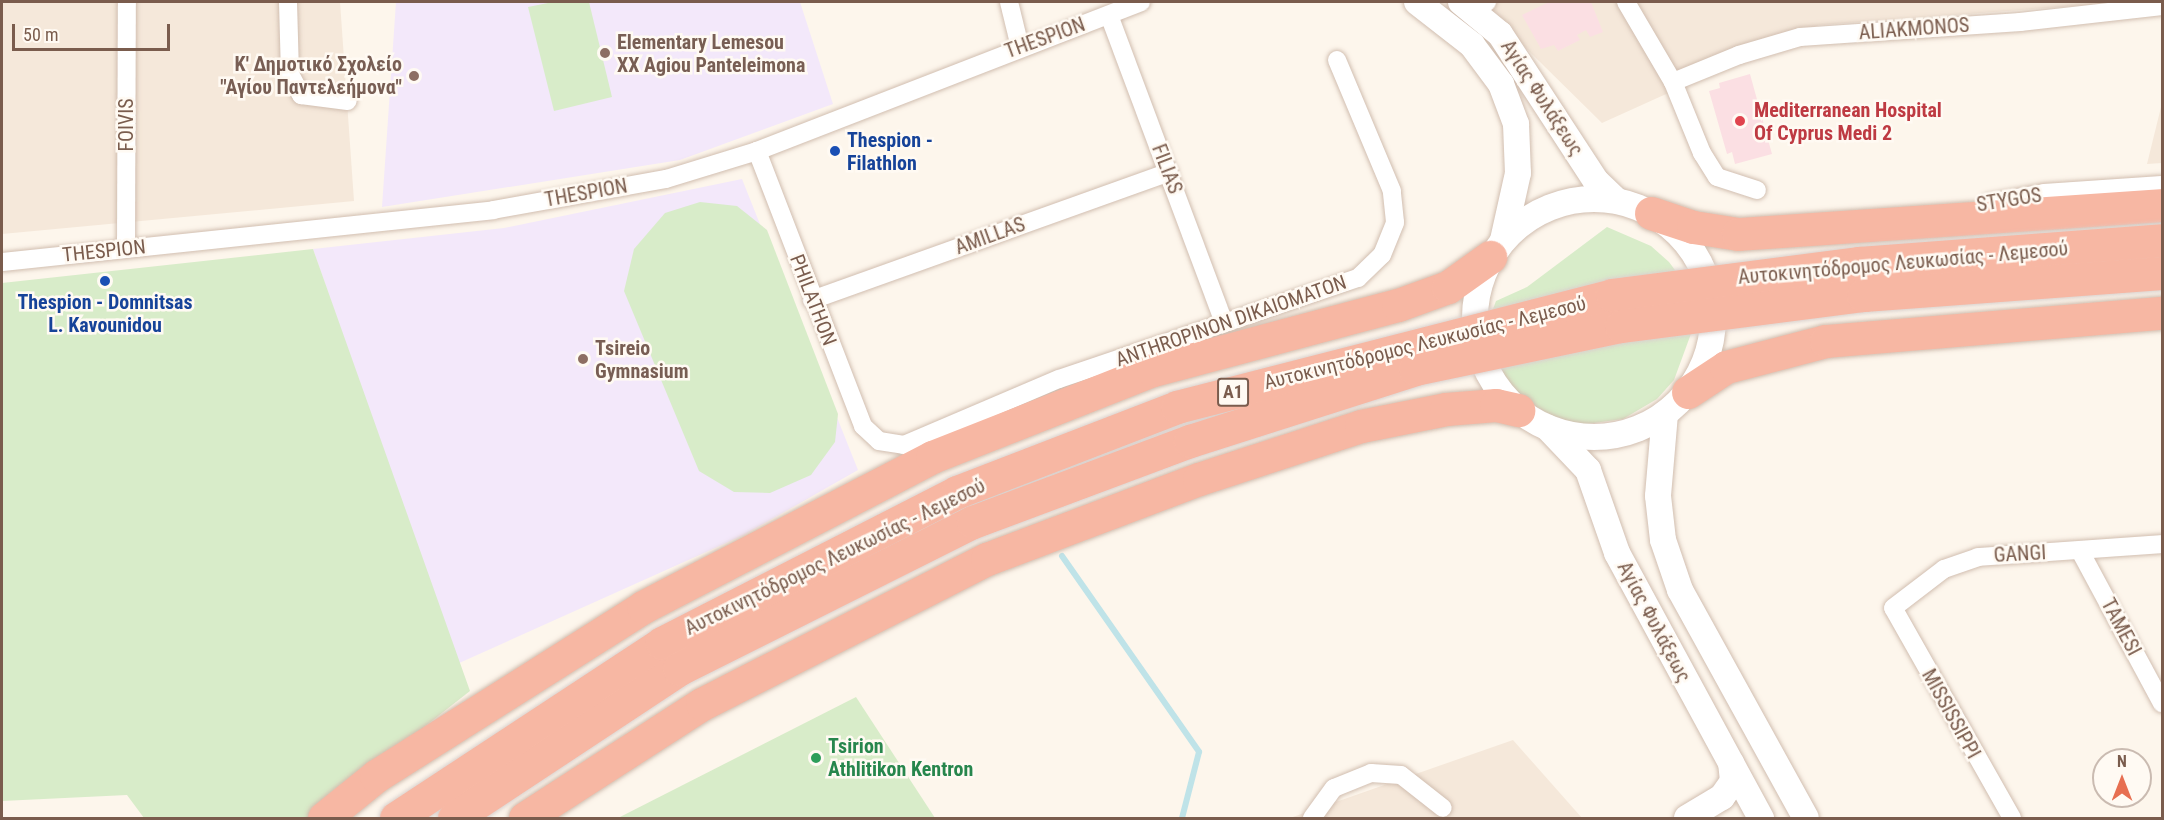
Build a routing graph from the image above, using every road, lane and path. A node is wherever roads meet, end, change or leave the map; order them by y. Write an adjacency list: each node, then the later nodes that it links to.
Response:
1 (127, 2): 24 (street, FOIVIS)
2 (288, 2): 13 (street)
3 (1009, 2): 10 (street)
4 (1141, 2): 9 (street, THESPION)
5 (1417, 2): 23 (main road, Αγίας Φυλάξεως)
6 (1626, 2): 12 (street)
7 (1474, 5): 18 (main road, Αγίας Φυλάξεως)
8 (2163, 6): 12 (street, ALIAKMONOS)
9 (1109, 15): 10 (street, THESPION); 15 (street, FILIAS)
10 (1020, 47): 14 (street, THESPION)
11 (1337, 60): 29 (street, ANTHROPINON DIKAIOMATON)
12 (1673, 82): 17 (street)
13 (348, 101)
14 (757, 152): 24 (street, THESPION); 27 (street, PHILATHON)
15 (1168, 172): 27 (street, AMILLAS); 29 (street, FILIAS)
16 (2163, 185): 21 (street, STYGOS)
17 (1757, 190)
18 (1616, 200): 20 (main road); 23 (main road)
19 (2163, 205): 21 (highway)
20 (1651, 213): 21 (highway); 30 (main road)
21 (1857, 226)
22 (2163, 240): 41 (highway, Αυτοκινητόδρομος Λευκωσίας - Λεμεσού / A1, bridge)
23 (1497, 248): 31 (main road, Αγίας Φυλάξεως); 40 (highway)
24 (126, 249): 25 (street, THESPION)
25 (2, 262)
26 (2163, 273): 42 (highway, Αυτοκινητόδρομος Λευκωσίας - Λεμεσού / A1, bridge)
27 (812, 300): 33 (street, PHILATHON)
28 (2163, 313): 30 (highway)
29 (1224, 322): 33 (street, ANTHROPINON DIKAIOMATON)
30 (1676, 403): 32 (main road); 47 (main road, Αγίας Φυλάξεως)
31 (1518, 410): 32 (main road, Αγίας Φυλάξεως); 43 (highway)
32 (1548, 428): 38 (main road, Αγίας Φυλάξεως)
33 (879, 441)
34 (2163, 544): 35 (street, GANGI)
35 (2080, 551): 36 (street, GANGI); 37 (street, TAMESI)
36 (1893, 608): 48 (street, MISSISSIPPI)
37 (2163, 703)
38 (1731, 763): 45 (main road); 46 (main road, Αγίας Φυλάξεως)
39 (1443, 808): 44 (street)
40 (324, 819)
41 (396, 819)
42 (454, 819)
43 (525, 819)
44 (1312, 819)
45 (1687, 819)
46 (1761, 819)
47 (1806, 819)
48 (2012, 819)

